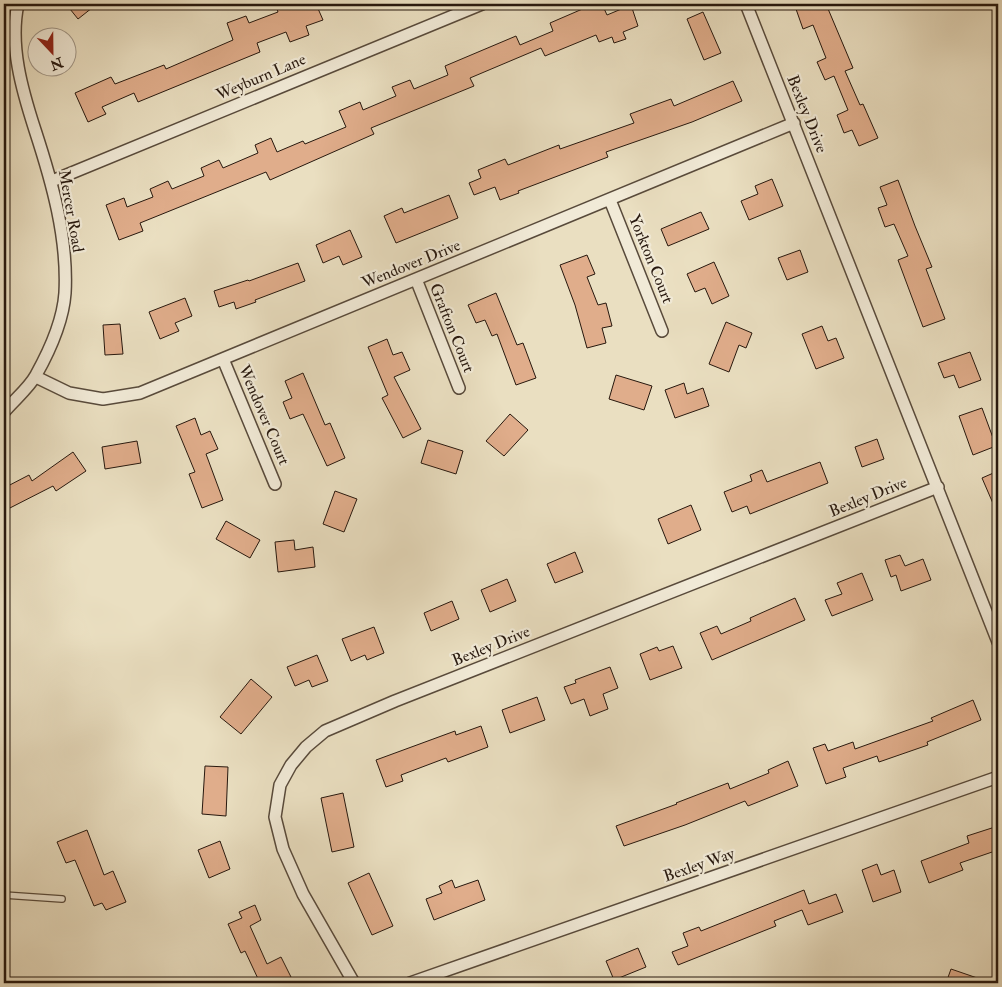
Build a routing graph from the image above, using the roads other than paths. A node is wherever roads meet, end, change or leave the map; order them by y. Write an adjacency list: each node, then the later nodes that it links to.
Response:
1 (18, 4): 5 (street, Mercer Road)
2 (482, 4): 5 (street, Weyburn Lane)
3 (746, 4): 4 (street, Bexley Drive)
4 (794, 123): 6 (street, Wendover Drive); 14 (street, Bexley Drive)
5 (52, 181): 10 (street, Mercer Road)
6 (610, 200): 7 (street, Wendover Drive); 8 (street, Yorkton Court)
7 (416, 279): 9 (street, Wendover Drive); 11 (street, Grafton Court)
8 (662, 331)
9 (223, 359): 10 (street, Wendover Drive); 13 (street, Wendover Court)
10 (36, 377): 12 (street, Mercer Road)
11 (459, 388)
12 (4, 412)
13 (275, 484)
14 (938, 486): 15 (street, Bexley Drive); 19 (street, Bexley Drive)
15 (998, 642)
16 (998, 777): 20 (street, Bexley Way)
17 (4, 895): 18 (lane)
18 (62, 899)
19 (354, 983)
20 (410, 983)

